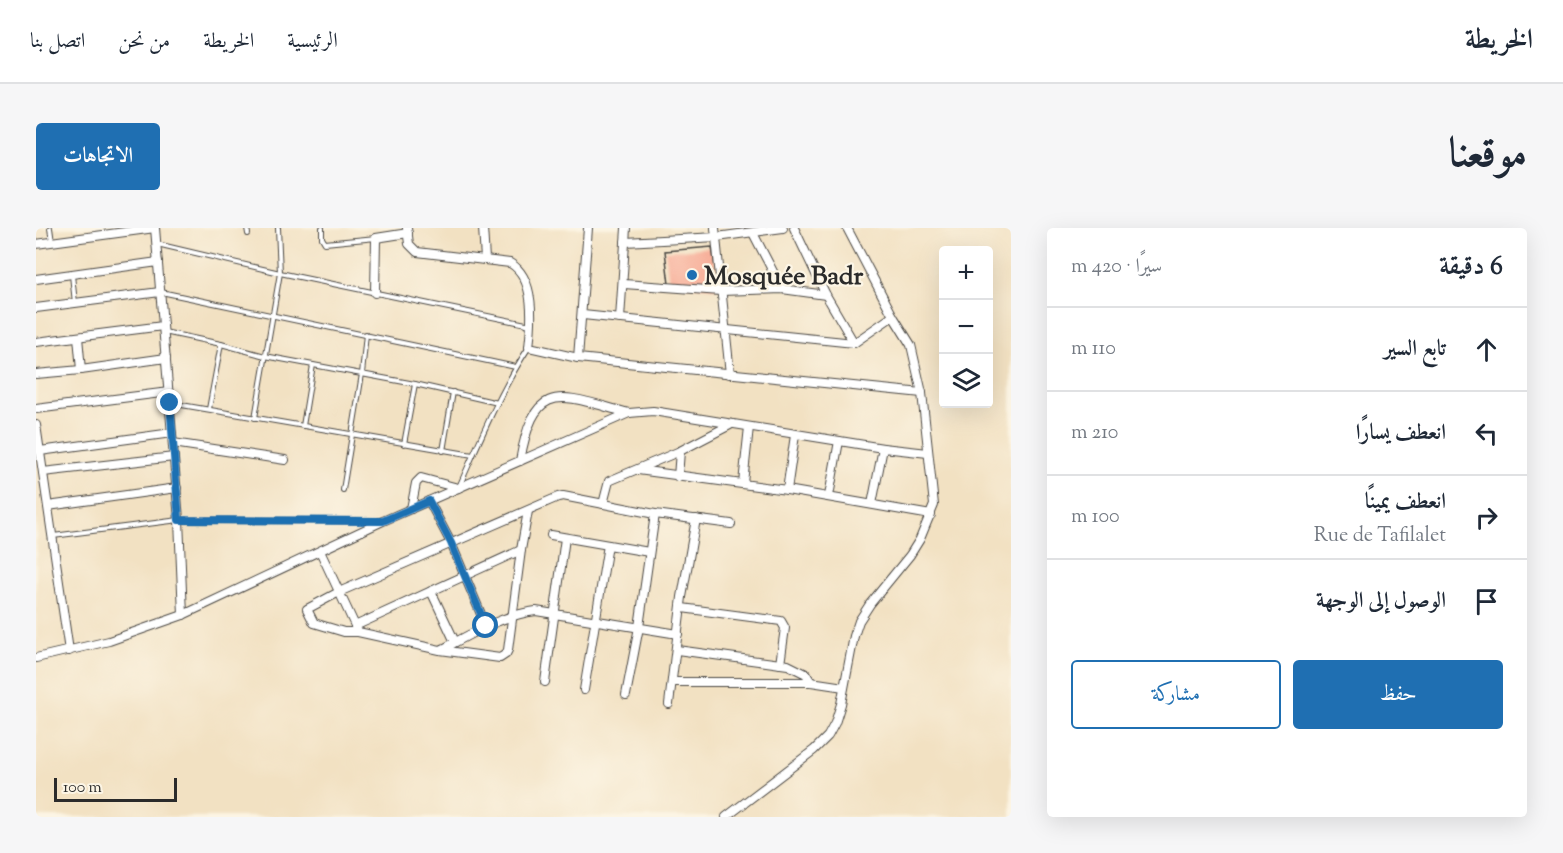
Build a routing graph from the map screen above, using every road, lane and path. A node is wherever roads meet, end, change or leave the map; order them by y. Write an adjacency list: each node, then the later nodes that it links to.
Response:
1 (50, 228): 21 (lane)
2 (87, 228): 18 (lane)
3 (155, 228): 14 (street); 24 (street)
4 (247, 228): 17 (lane)
5 (278, 228): 27 (lane)
6 (322, 228): 20 (lane)
7 (483, 228): 25 (street)
8 (588, 228): 39 (street)
9 (626, 228): 22 (street)
10 (715, 228): 19 (street)
11 (783, 228): 16 (street)
12 (794, 228): 35 (street)
13 (847, 228): 40 (street)
14 (122, 230): 18 (street)
15 (407, 231): 20 (street); 25 (street)
16 (753, 232): 19 (street); 31 (street)
17 (248, 234)
18 (88, 237): 21 (street)
19 (717, 237): 22 (street); 32 (street)
20 (376, 238): 34 (street)
21 (52, 242): 23 (street)
22 (625, 242): 30 (street)
23 (36, 244)
24 (157, 244): 26 (street); 27 (lane)
25 (485, 260): 42 (street)
26 (158, 262): 28 (street); 33 (street)
27 (280, 273): 34 (lane); 38 (lane)
28 (72, 275): 29 (street); 36 (lane)
29 (36, 279)
30 (624, 284): 32 (street); 41 (street)
31 (782, 289): 32 (street); 35 (street)
32 (722, 291): 44 (street)
33 (160, 292): 36 (street); 38 (lane); 43 (street)
34 (375, 293): 42 (lane)
35 (826, 295): 48 (street)
36 (75, 303): 37 (street)
37 (36, 308)
38 (273, 315): 45 (lane); 51 (lane)
39 (583, 315): 41 (street); 53 (street)
40 (893, 316): 48 (street); 63 (street)
41 (620, 319): 44 (street)
42 (531, 325): 50 (street)
43 (163, 329): 46 (street); 49 (lane); 52 (street)
44 (727, 330): 48 (street); 59 (street)
45 (366, 334): 55 (lane); 58 (lane)
46 (78, 337): 47 (street); 56 (street)
47 (36, 342)
48 (854, 343)
49 (221, 344): 51 (lane); 67 (lane)
50 (529, 347): 53 (street); 55 (lane)
51 (265, 356): 54 (lane); 69 (lane)
52 (166, 358): 56 (street); 61 (street)
53 (578, 358): 59 (street)
54 (313, 365): 58 (lane); 72 (lane)
55 (516, 367): 65 (lane)
56 (81, 370): 57 (street)
57 (36, 374)
58 (362, 374): 60 (lane); 75 (lane)
59 (730, 374): 63 (street)
60 (415, 384): 62 (lane); 79 (lane)
61 (169, 392): 64 (street); 66 (street)
62 (453, 392): 65 (lane); 82 (lane)
63 (922, 393): 84 (street)
64 (170, 403): 67 (lane); 74 (street)
65 (498, 403): 85 (lane)
66 (36, 409)
67 (209, 409): 69 (lane)
68 (629, 413): 70 (street); 88 (street); 88 (street)
69 (255, 418): 72 (lane)
70 (732, 424): 73 (street); 83 (street)
71 (36, 425): 80 (street)
72 (303, 426): 75 (lane)
73 (749, 427): 76 (street); 93 (street)
74 (172, 433): 78 (street); 80 (street)
75 (352, 435): 79 (lane); 96 (lane)
76 (795, 435): 77 (street); 97 (street)
77 (839, 441): 81 (street); 98 (street)
78 (173, 443): 86 (street); 87 (street)
79 (404, 444): 82 (lane)
80 (38, 447): 90 (street)
81 (883, 448): 84 (street); 101 (street)
82 (443, 451): 85 (lane)
83 (680, 451): 89 (street); 91 (street)
84 (928, 453): 106 (street)
85 (473, 455): 95 (lane)
86 (174, 457): 90 (street); 94 (street)
87 (285, 460)
88 (520, 461): 95 (street)
89 (638, 470): 91 (street); 100 (street)
90 (43, 472): 92 (street)
91 (678, 477): 93 (street)
92 (40, 483): 102 (street)
93 (744, 483): 97 (street)
94 (177, 488): 102 (street); 108 (street)
95 (458, 488): 99 (street); 103 (street)
96 (344, 490)
97 (787, 490): 98 (street)
98 (829, 496): 101 (street)
99 (429, 501): 103 (street); 114 (street)
100 (603, 504): 104 (street); 105 (street)
101 (872, 504): 106 (street)
102 (48, 506): 112 (street)
103 (411, 509): 109 (street)
104 (528, 512): 114 (street); 116 (street)
105 (655, 514): 107 (street); 118 (street)
106 (931, 515): 140 (street)
107 (696, 519): 110 (street); 122 (street)
108 (179, 520): 109 (lane); 112 (lane); 124 (street)
109 (383, 521): 117 (street)
110 (731, 524)
111 (551, 535): 113 (street)
112 (53, 536): 134 (street)
113 (565, 538): 115 (street); 123 (street)
114 (451, 543): 119 (street); 121 (street)
115 (608, 545): 118 (street); 126 (street)
116 (521, 550): 119 (street); 125 (street)
117 (320, 551): 121 (street); 124 (street)
118 (649, 552): 128 (street)
119 (465, 576): 120 (street); 127 (street)
120 (431, 591): 129 (street); 131 (street)
121 (339, 592): 129 (street); 129 (street)
122 (682, 608): 130 (street); 136 (street)
123 (554, 614): 125 (street); 126 (street); 137 (street)
124 (183, 615): 134 (street)
125 (514, 615): 127 (street); 132 (street)
126 (595, 621): 128 (street); 141 (street)
127 (486, 626): 131 (street)
128 (639, 627): 130 (street); 142 (street)
129 (356, 629): 132 (street)
130 (678, 634): 133 (street)
131 (455, 642): 132 (street)
132 (440, 650)
133 (677, 650): 136 (street); 138 (street)
134 (69, 651): 135 (street)
135 (36, 658)
136 (780, 664): 139 (street)
137 (544, 682)
138 (673, 682): 139 (street); 143 (street)
139 (811, 682): 140 (street)
140 (844, 687): 144 (street)
141 (584, 690)
142 (626, 695)
143 (669, 704)
144 (726, 817)

